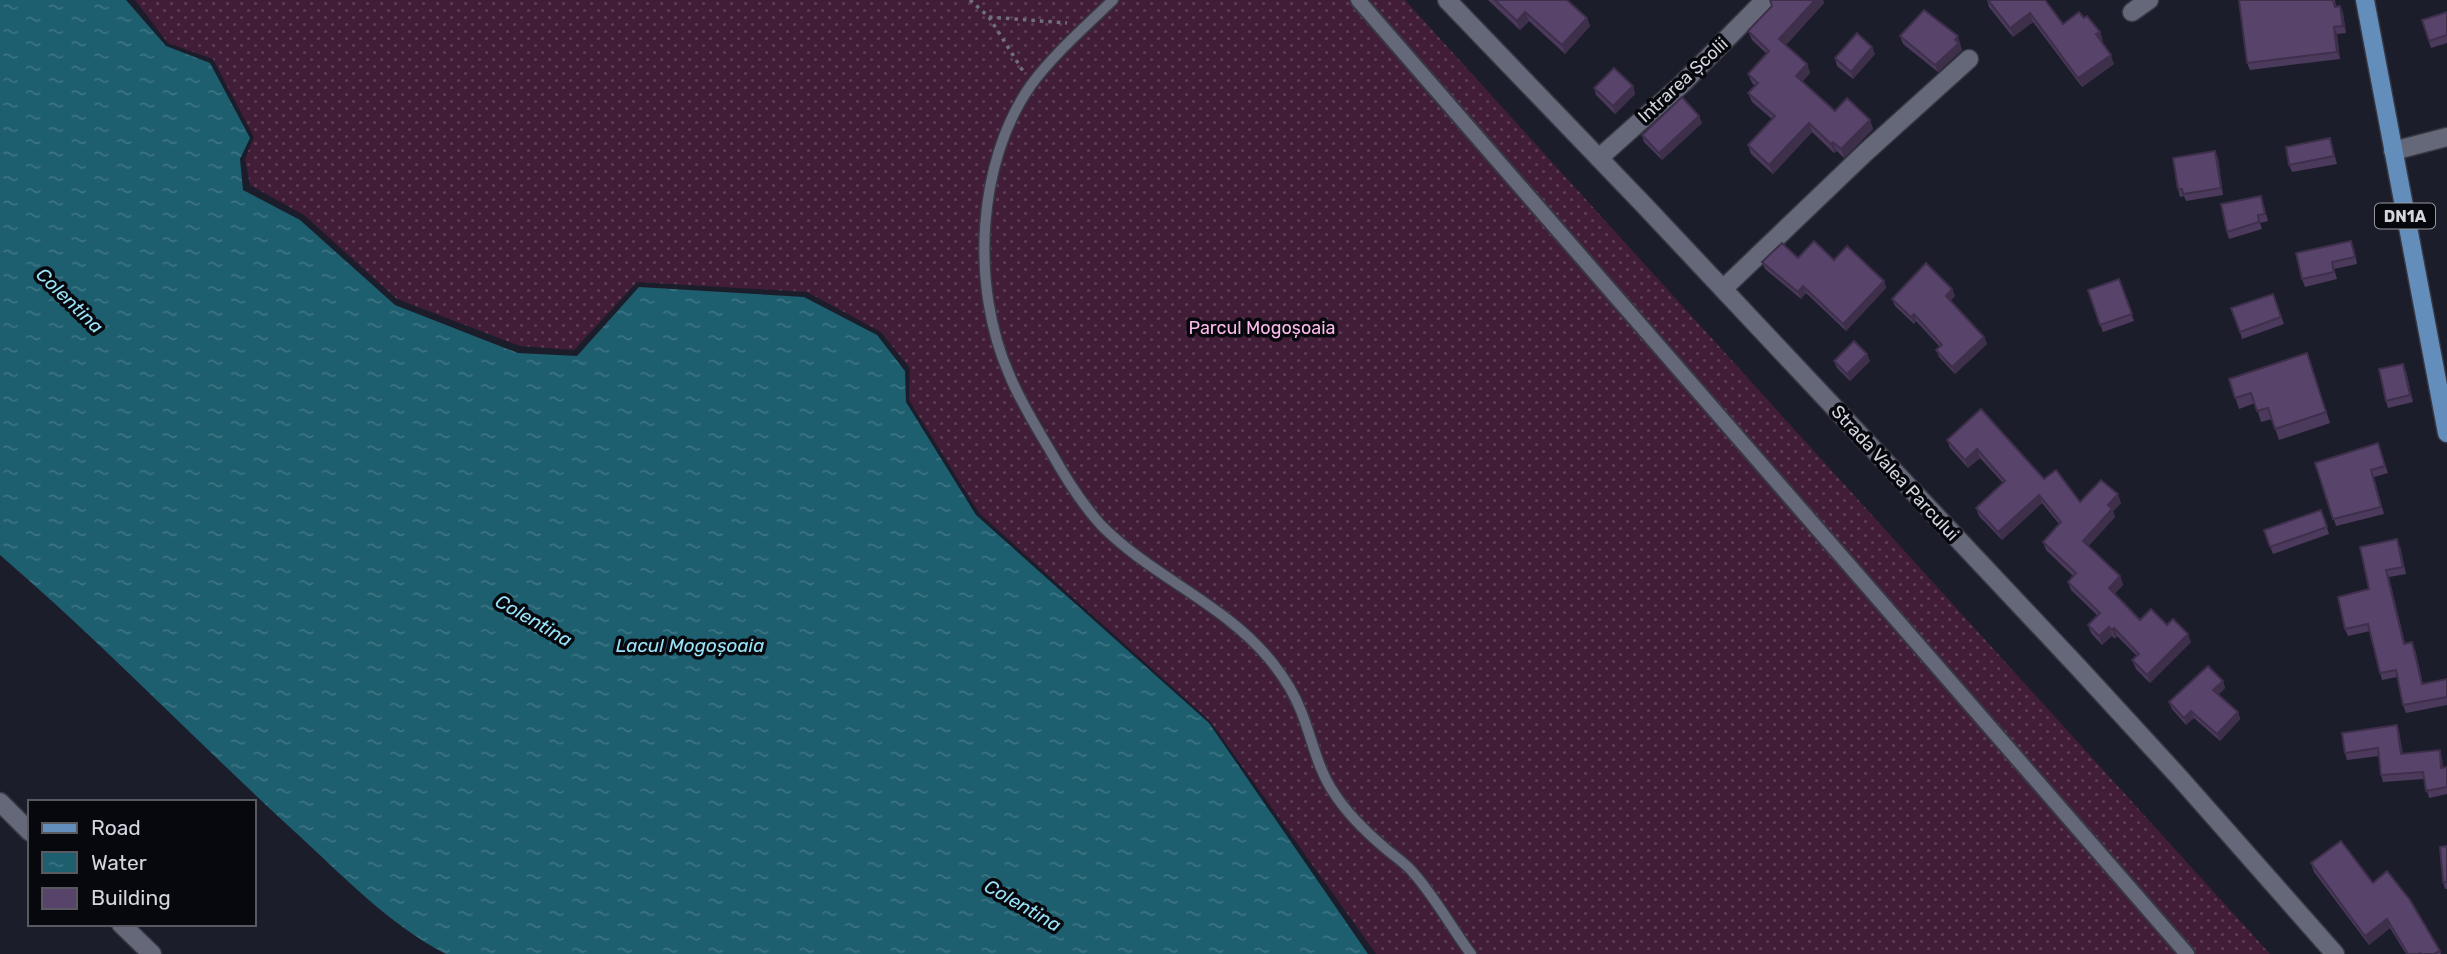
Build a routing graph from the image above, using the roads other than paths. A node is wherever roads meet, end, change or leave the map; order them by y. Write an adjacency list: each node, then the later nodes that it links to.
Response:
1 (1113, 0): 19 (lane)
2 (1358, 0): 20 (street)
3 (1447, 0): 11 (street, Strada Valea Parcului)
4 (1765, 0): 11 (street, Intrarea Școlii)
5 (2149, 0): 7 (street)
6 (2364, 0): 10 (main road, DN1A)
7 (2132, 12)
8 (1969, 60): 12 (street)
9 (2447, 137): 10 (street)
10 (2393, 151): 13 (main road, DN1A)
11 (1599, 158): 12 (street, Strada Valea Parcului)
12 (1723, 289): 21 (street, Strada Valea Parcului)
13 (2444, 403): 14 (main road, DN1A)
14 (2447, 433)
15 (0, 802): 16 (street)
16 (28, 830)
17 (123, 926): 18 (street)
18 (152, 954)
19 (1471, 954)
20 (2187, 954)
21 (2335, 954)

